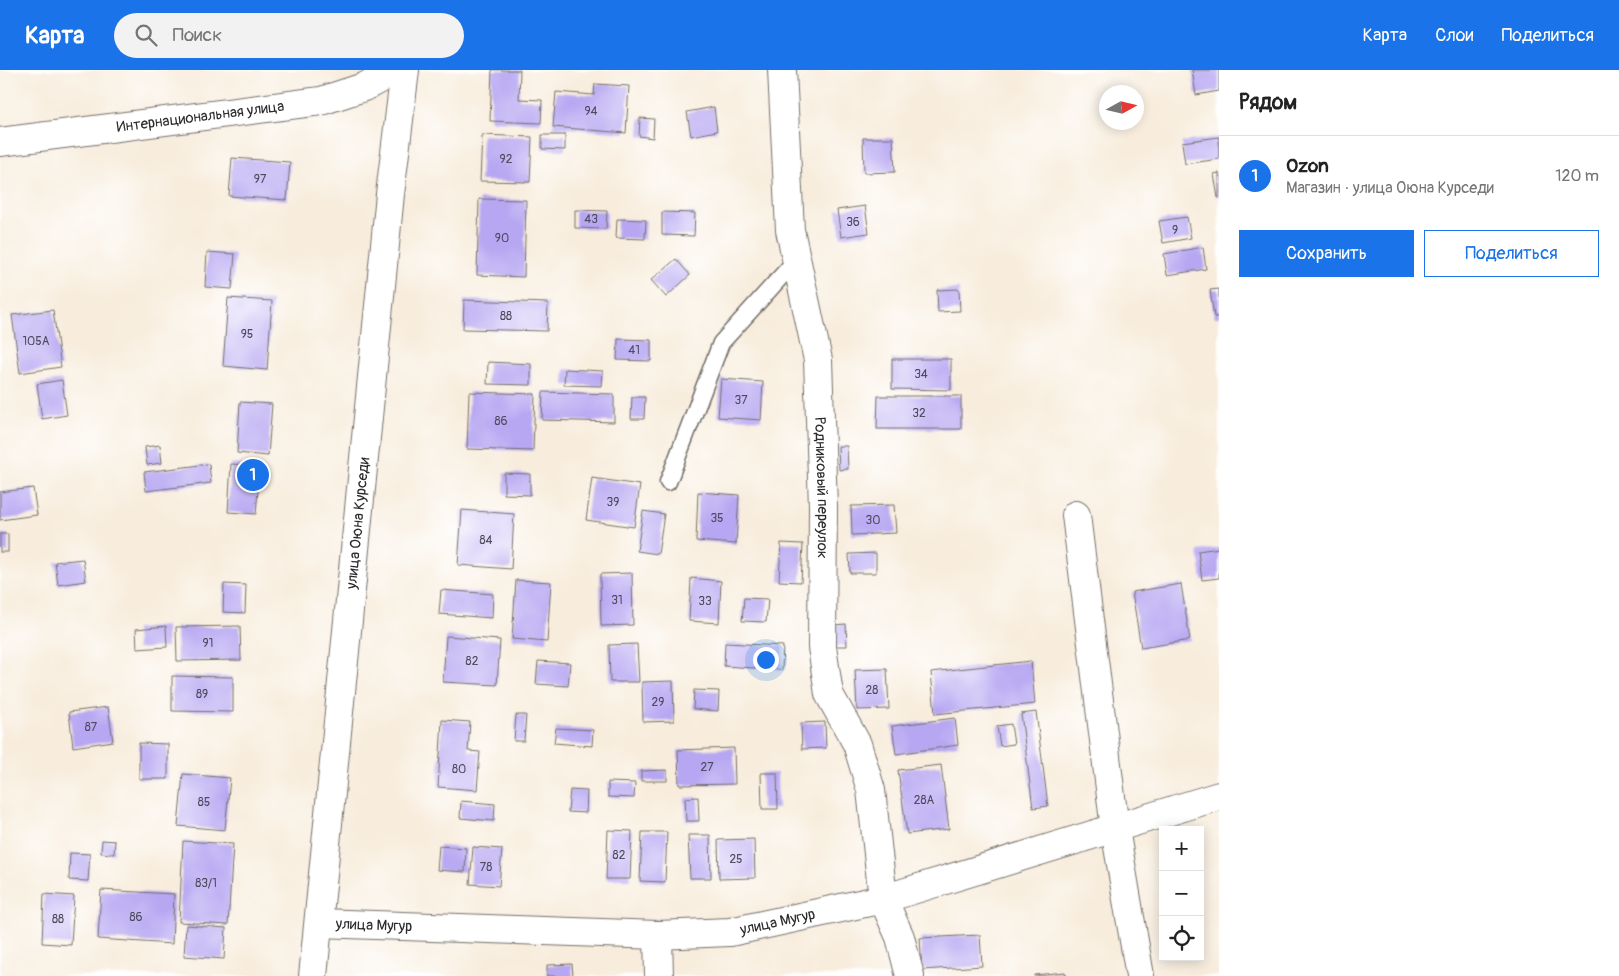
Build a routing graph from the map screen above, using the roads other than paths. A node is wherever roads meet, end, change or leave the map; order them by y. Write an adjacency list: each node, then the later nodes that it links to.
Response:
1 (397, 70): 4 (street, Интернациональная улица)
2 (406, 70): 11 (street, улица Оюна Курседи)
3 (782, 70): 5 (street, Родниковый переулок)
4 (0, 142)
5 (796, 260): 6 (lane); 10 (street, Родниковый переулок)
6 (668, 482)
7 (1076, 515): 9 (street)
8 (1219, 796): 9 (street, улица Мугур)
9 (1115, 829): 10 (street, улица Мугур); 16 (street)
10 (883, 899): 12 (street, улица Мугур); 15 (street, Родниковый переулок)
11 (319, 923): 12 (street, улица Мугур); 13 (street, улица Оюна Курседи)
12 (658, 935): 14 (street)
13 (313, 976)
14 (659, 976)
15 (910, 976)
16 (1140, 976)

